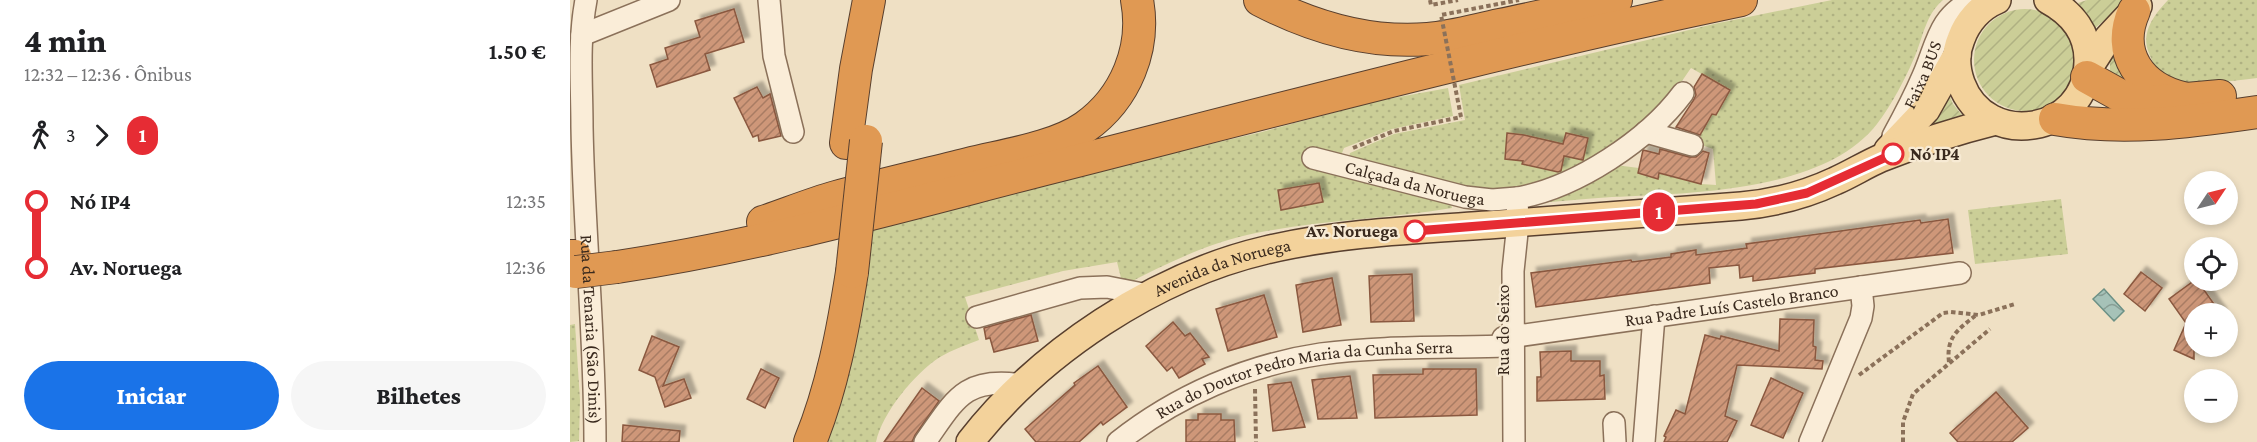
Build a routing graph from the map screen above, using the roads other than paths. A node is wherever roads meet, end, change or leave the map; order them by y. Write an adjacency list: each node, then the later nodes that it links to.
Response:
1 (586, 0): 15 (street, Rua da Tenaria (São Dinis))
2 (669, 0): 15 (street)
3 (769, 0): 24 (street)
4 (869, 0): 26 (highway)
5 (889, 0): 26 (highway)
6 (1137, 0): 32 (highway)
7 (1260, 0): 8 (highway)
8 (1616, 0)
9 (1678, 0): 32 (highway)
10 (1741, 0): 33 (highway)
11 (1973, 0): 30 (street, Faixa BUS)
12 (1997, 0): 16 (main road)
13 (2049, 0): 17 (main road)
14 (2142, 4): 17 (main road); 20 (highway)
15 (578, 49): 28 (street, Rua da Tenaria (São Dinis))
16 (1957, 55): 23 (main road); 30 (main road)
17 (2088, 73): 20 (highway); 22 (main road)
18 (2257, 91): 20 (highway)
19 (1683, 93): 25 (street, Calçada da Noruega)
20 (2190, 100)
21 (2257, 112): 22 (highway)
22 (2055, 119): 23 (main road)
23 (1996, 121): 30 (main road)
24 (793, 132)
25 (1646, 132): 27 (street); 31 (street, Calçada da Noruega)
26 (856, 142): 35 (highway)
27 (1692, 145)
28 (576, 151): 43 (street, Rua da Tenaria (São Dinis))
29 (1313, 158): 31 (street, Calçada da Noruega)
30 (1879, 159): 31 (main road, Avenida da Noruega)
31 (1518, 210): 38 (main road, Avenida da Noruega); 41 (street, Rua do Seixo)
32 (750, 227): 33 (highway)
33 (617, 260): 34 (highway)
34 (573, 264)
35 (841, 273): 44 (highway); 45 (highway)
36 (1960, 273): 37 (street, Rua Padre Luís Castelo Branco)
37 (1861, 287): 39 (street, Rua Padre Luís Castelo Branco); 52 (street)
38 (1149, 295): 40 (street); 42 (main road, Avenida da Noruega)
39 (1654, 316): 41 (street, Rua Padre Luís Castelo Branco); 51 (street)
40 (977, 317)
41 (1506, 340): 48 (street, Rua do Doutor Pedro Maria da Cunha Serra); 49 (street, Rua do Seixo); 50 (street)
42 (1022, 385): 46 (street); 47 (main road, Avenida da Noruega)
43 (595, 442)
44 (794, 442)
45 (810, 442)
46 (925, 442)
47 (970, 442)
48 (1118, 442)
49 (1503, 442)
50 (1514, 442)
51 (1644, 442)
52 (1809, 442)

